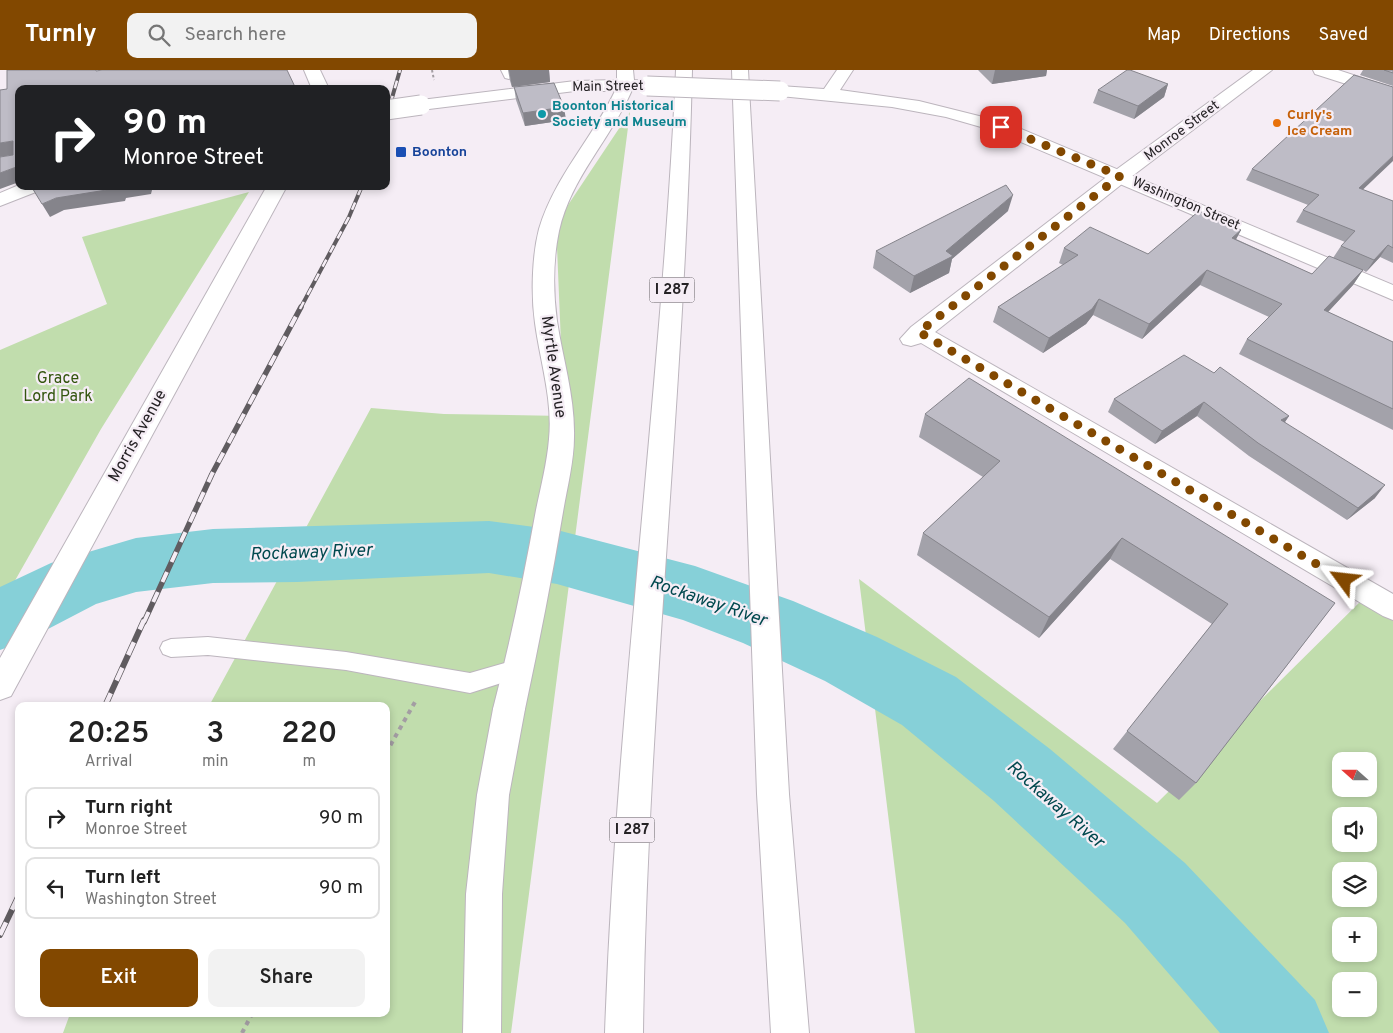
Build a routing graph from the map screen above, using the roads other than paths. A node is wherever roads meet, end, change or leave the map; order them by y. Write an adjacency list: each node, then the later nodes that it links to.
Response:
1 (312, 70): 9 (main road)
2 (684, 70): 24 (main road, I 287)
3 (740, 70): 13 (main road)
4 (748, 70): 13 (main road)
5 (845, 70): 10 (main road)
6 (1264, 70): 14 (main road, Monroe Street)
7 (1321, 70): 11 (main road)
8 (625, 77): 10 (main road, Main Street, bridge); 12 (main road, Main Street, bridge); 21 (main road, Myrtle Avenue)
9 (319, 85)
10 (830, 93): 14 (main road, Washington Street)
11 (1393, 94)
12 (390, 110)
13 (744, 133): 25 (main road)
14 (1120, 176): 18 (main road, Washington Street); 19 (main road, Monroe Street)
15 (24, 190): 17 (main road)
16 (275, 190): 22 (main road, Morris Avenue)
17 (0, 200)
18 (1393, 293)
19 (1393, 608)
20 (171, 648): 21 (lane)
21 (519, 668): 23 (main road, Myrtle Avenue)
22 (0, 687)
23 (482, 1033)
24 (624, 1033)
25 (790, 1033)

